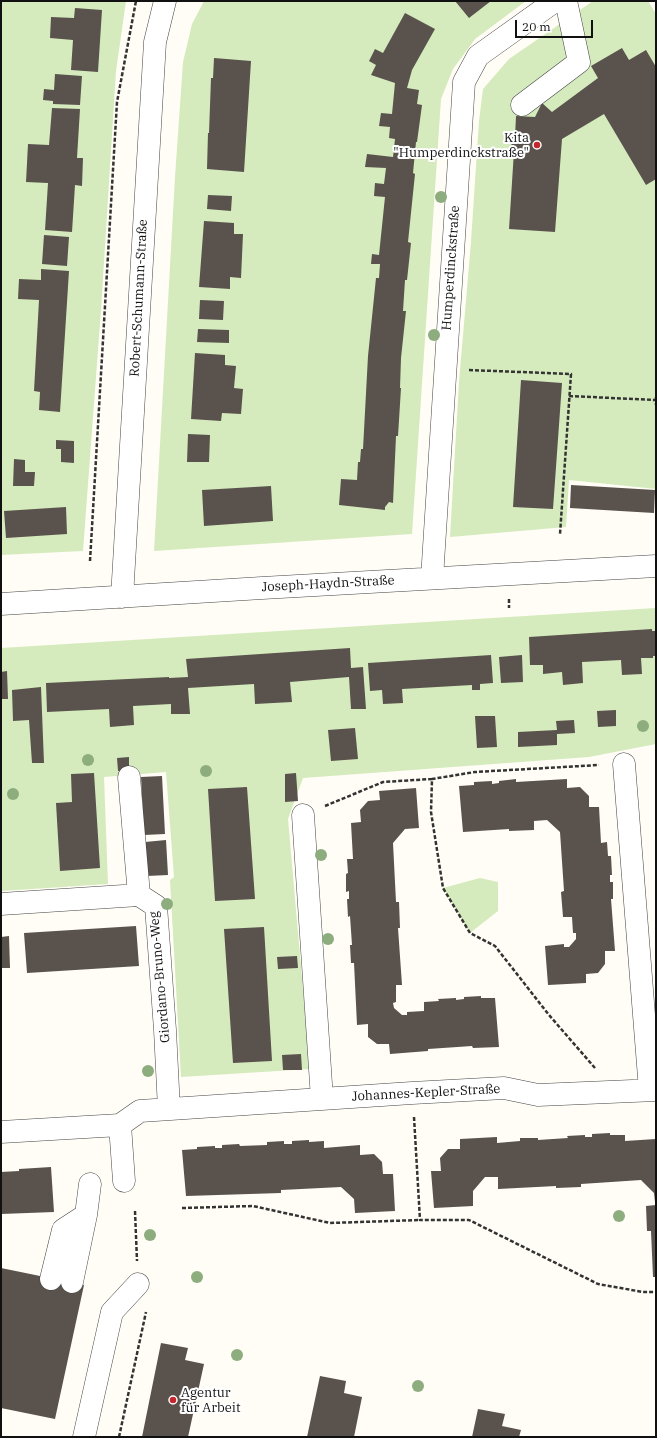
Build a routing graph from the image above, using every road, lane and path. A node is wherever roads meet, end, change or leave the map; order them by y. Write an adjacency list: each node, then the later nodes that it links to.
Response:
1 (136, 1): 11 (path)
2 (165, 1): 14 (street, Robert-Schumann-Straße)
3 (555, 1): 6 (street, Humperdinckstraße)
4 (566, 1): 5 (street)
5 (522, 105)
6 (444, 369): 7 (path); 13 (street, Humperdinckstraße)
7 (569, 396): 8 (path); 10 (path)
8 (656, 398): 9 (path)
9 (656, 405)
10 (560, 534)
11 (90, 561)
12 (656, 566): 13 (street, Joseph-Haydn-Straße)
13 (432, 578): 14 (street, Joseph-Haydn-Straße)
14 (122, 597): 15 (street, Joseph-Haydn-Straße)
15 (1, 604)
16 (624, 764): 18 (path); 23 (street, Johannes-Kepler-Straße)
17 (129, 778): 20 (street)
18 (432, 779): 19 (path); 22 (path)
19 (303, 815): 25 (street)
20 (139, 895): 21 (street, Giordano-Bruno-Weg); 26 (street, Giordano-Bruno-Weg)
21 (1, 904)
22 (595, 1068)
23 (653, 1090): 24 (street, Johannes-Kepler-Straße)
24 (412, 1092): 25 (street, Johannes-Kepler-Straße); 34 (path)
25 (322, 1099): 26 (street, Johannes-Kepler-Straße)
26 (169, 1108): 27 (street, Johannes-Kepler-Straße)
27 (120, 1125): 28 (street); 29 (street)
28 (1, 1132)
29 (124, 1181)
30 (90, 1184): 33 (street)
31 (182, 1208): 34 (path)
32 (135, 1211): 37 (path)
33 (86, 1215): 35 (street); 36 (street)
34 (420, 1220): 38 (path)
35 (51, 1279)
36 (72, 1282)
37 (138, 1284): 39 (street); 40 (path)
38 (656, 1292)
39 (84, 1437)
40 (118, 1437)

